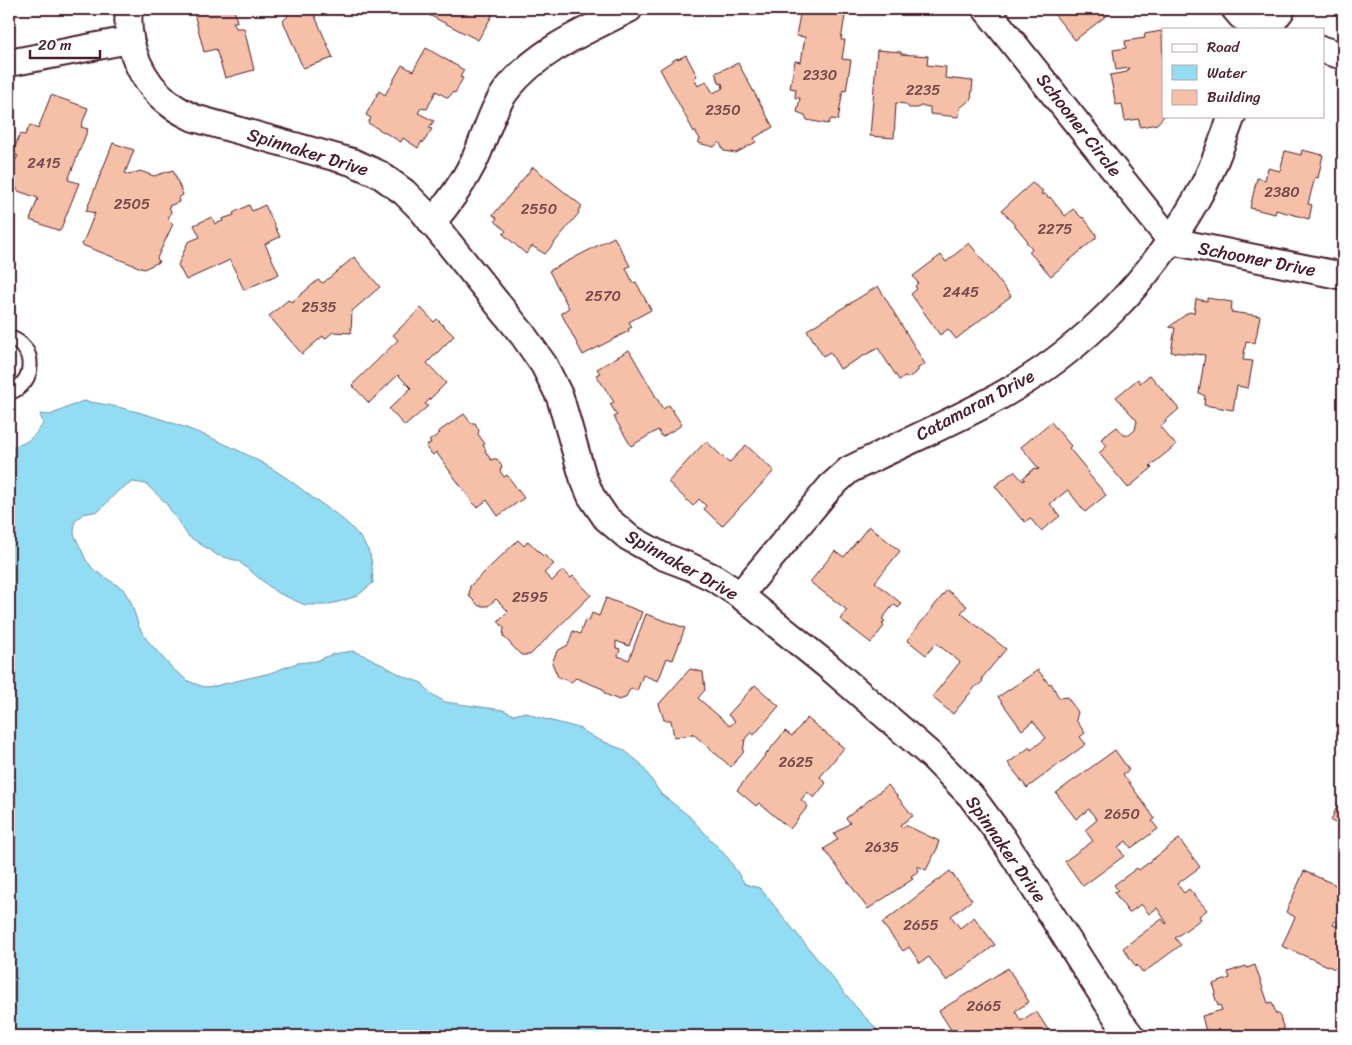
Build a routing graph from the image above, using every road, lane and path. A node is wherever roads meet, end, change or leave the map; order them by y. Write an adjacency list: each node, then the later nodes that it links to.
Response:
1 (129, 9): 8 (street, Spinnaker Drive)
2 (629, 9): 13 (street)
3 (986, 9): 14 (street, Schooner Circle)
4 (1235, 9): 6 (street)
5 (1282, 9): 7 (street)
6 (1259, 28)
7 (1268, 28)
8 (130, 40): 11 (street); 13 (street, Spinnaker Drive)
9 (1324, 50): 10 (street)
10 (1343, 56)
11 (9, 63)
12 (1231, 118): 14 (street, Catamaran Drive)
13 (432, 223): 18 (street, Spinnaker Drive)
14 (1171, 241): 15 (street, Schooner Drive); 18 (street, Catamaran Drive)
15 (1343, 276)
16 (9, 338): 17 (lane)
17 (9, 392)
18 (740, 595): 19 (street, Spinnaker Drive)
19 (1131, 1036)

